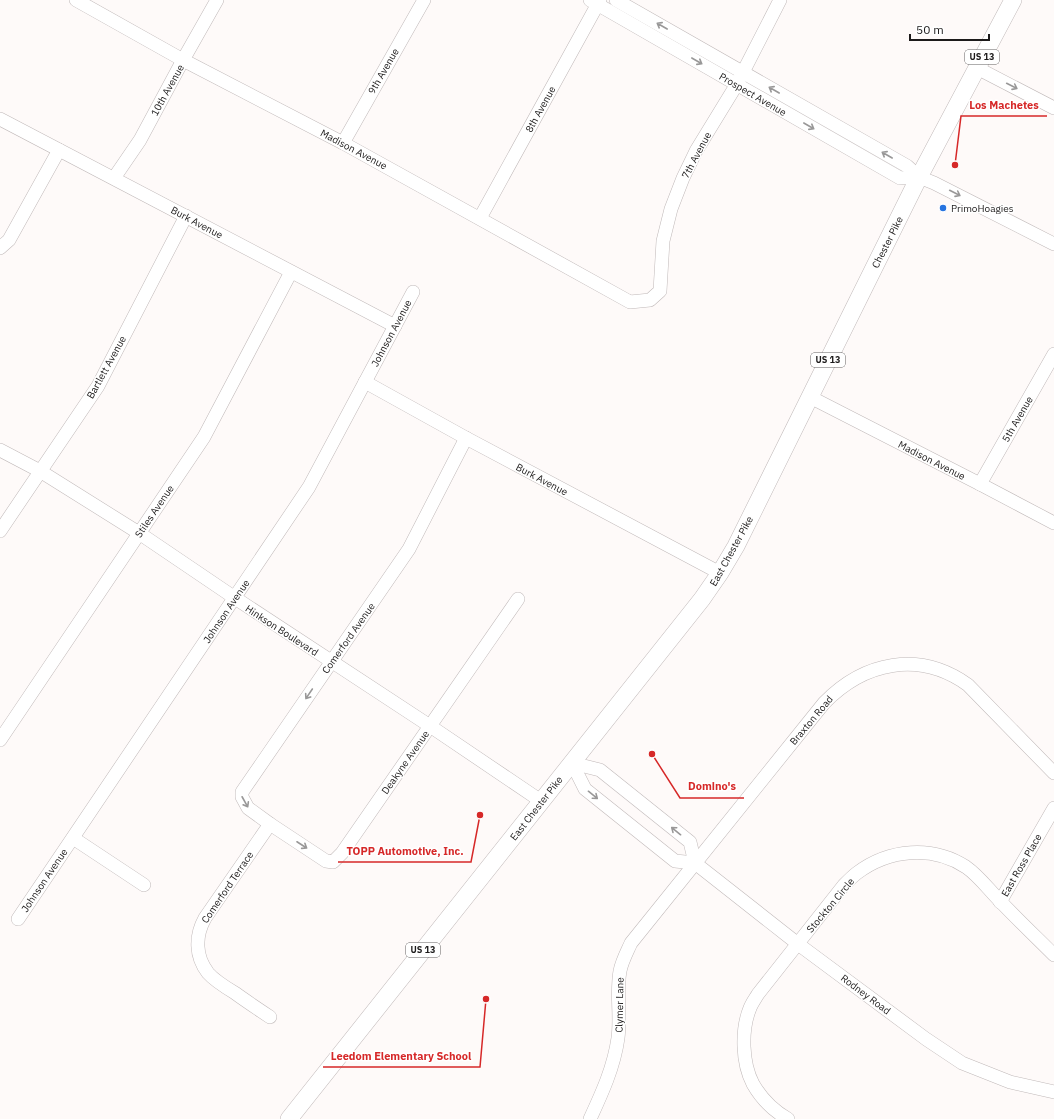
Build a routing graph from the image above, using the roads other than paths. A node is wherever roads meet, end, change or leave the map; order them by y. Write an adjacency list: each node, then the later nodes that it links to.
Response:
1 (76, 0): 8 (street, Madison Avenue)
2 (217, 0): 8 (street, 10th Avenue)
3 (424, 0): 13 (street, 9th Avenue)
4 (616, 0): 10 (street, Prospect Avenue, one-way to 4)
5 (780, 0): 10 (street, 7th Avenue)
6 (1013, 0): 9 (main road, Chester Pike / US 13)
7 (596, 1): 10 (street, Prospect Avenue, one-way to 10); 18 (street, 8th Avenue)
8 (183, 60): 13 (street, Madison Avenue); 16 (street, 10th Avenue)
9 (977, 68): 11 (street, one-way to 11); 15 (main road, Chester Pike / US 13)
10 (740, 78): 15 (street, Prospect Avenue); 23 (street, 7th Avenue)
11 (1054, 108)
12 (0, 119): 14 (street, Burk Avenue)
13 (343, 143): 18 (street, Madison Avenue)
14 (60, 150): 16 (street, Burk Avenue); 20 (street)
15 (919, 177): 19 (street, Prospect Avenue, one-way to 19); 28 (main road, Chester Pike / US 13)
16 (114, 178): 17 (street, Burk Avenue)
17 (186, 216): 21 (street, Burk Avenue); 31 (street, Bartlett Avenue)
18 (480, 218): 23 (street, Madison Avenue)
19 (1054, 244)
20 (0, 248)
21 (291, 272): 24 (street, Burk Avenue); 36 (street, Stiles Avenue)
22 (413, 292): 24 (street, Johnson Avenue)
23 (630, 302)
24 (394, 326): 27 (street, Johnson Avenue)
25 (1054, 354): 26 (street, 5th Avenue)
26 (1049, 374): 32 (street, 5th Avenue)
27 (365, 382): 29 (street, Burk Avenue); 38 (street, Johnson Avenue)
28 (810, 397): 32 (street, Madison Avenue); 33 (main road, Chester Pike / US 13)
29 (466, 438): 37 (street, Burk Avenue); 40 (street, Comerford Avenue)
30 (0, 450): 31 (street, Hinkson Boulevard)
31 (40, 471): 35 (street, Bartlett Avenue); 36 (street, Hinkson Boulevard)
32 (980, 484): 34 (street, Madison Avenue)
33 (765, 487): 37 (main road, East Chester Pike / US 13)
34 (1054, 523)
35 (0, 531)
36 (139, 533): 38 (street, Hinkson Boulevard); 42 (street, Stiles Avenue)
37 (720, 573): 43 (main road, East Chester Pike / US 13)
38 (235, 598): 40 (street, Hinkson Boulevard); 48 (street, Johnson Avenue)
39 (518, 599): 41 (street, Deakyne Avenue)
40 (332, 662): 41 (street, Hinkson Boulevard); 47 (street, Comerford Avenue, one-way to 47)
41 (430, 726): 45 (street, Hinkson Boulevard); 47 (street, Deakyne Avenue, one-way to 41)
42 (0, 740)
43 (572, 763): 45 (main road, East Chester Pike / US 13); 49 (street, Rodney Road, one-way to 49); 49 (street, one-way to 43)
44 (1054, 773): 49 (street, Braxton Road)
45 (541, 801): 57 (main road, East Chester Pike / US 13)
46 (1054, 808): 51 (street, East Ross Place)
47 (270, 824): 55 (street, Comerford Terrace)
48 (73, 838): 50 (street); 52 (street, Johnson Avenue)
49 (695, 863): 53 (street, Rodney Road); 58 (street, Clymer Lane)
50 (144, 885)
51 (1000, 902): 53 (street, Stockton Circle); 54 (street, Stockton Circle)
52 (18, 919)
53 (798, 944): 56 (street, Rodney Road); 59 (street, Stockton Circle)
54 (1054, 955)
55 (270, 1017)
56 (1054, 1092)
57 (288, 1119)
58 (590, 1119)
59 (788, 1119)

